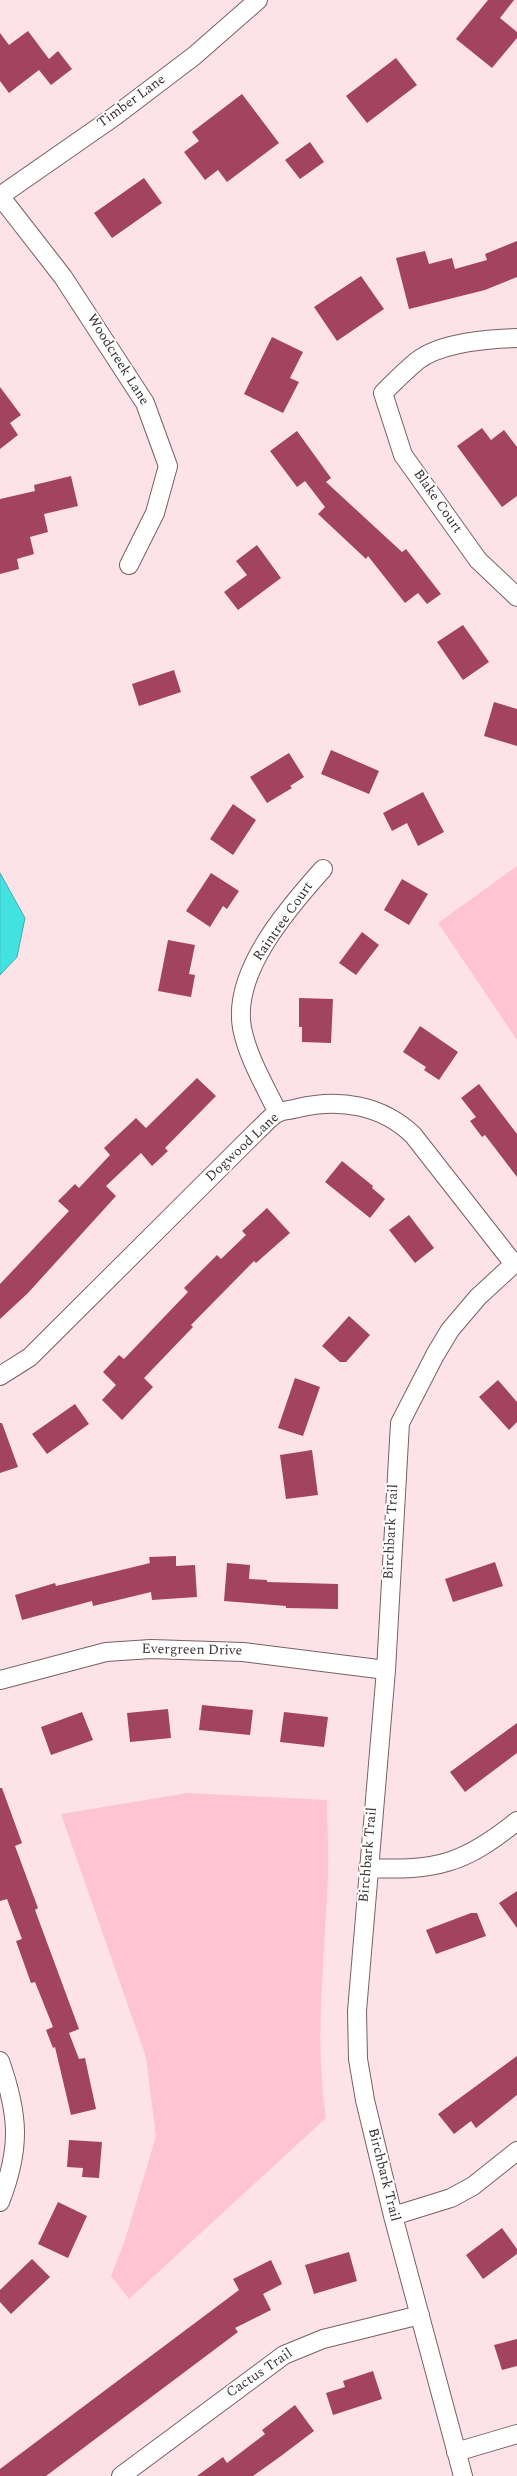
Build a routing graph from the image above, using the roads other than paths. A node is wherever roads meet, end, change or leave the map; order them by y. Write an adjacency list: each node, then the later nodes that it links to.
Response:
1 (258, 0): 2 (street, Timber Lane)
2 (0, 196): 4 (street, Woodcreek Lane)
3 (517, 338): 5 (street, Blake Court)
4 (129, 565)
5 (517, 597)
6 (323, 869): 7 (street, Raintree Court)
7 (278, 1113): 8 (street, Dogwood Lane); 9 (street, Dogwood Lane)
8 (515, 1262): 10 (street, Birchbark Trail)
9 (0, 1376)
10 (386, 1670): 11 (street, Evergreen Drive); 13 (street, Birchbark Trail)
11 (0, 1680)
12 (517, 1821): 13 (street)
13 (368, 1868): 17 (street, Birchbark Trail)
14 (0, 2061): 16 (street)
15 (517, 2151): 17 (street)
16 (0, 2202)
17 (393, 2216): 18 (street, Birchbark Trail)
18 (420, 2315): 20 (street, Birchbark Trail); 21 (street, Cactus Trail)
19 (517, 2434): 20 (street)
20 (456, 2452): 22 (street, Birchbark Trail)
21 (121, 2476)
22 (463, 2476)

